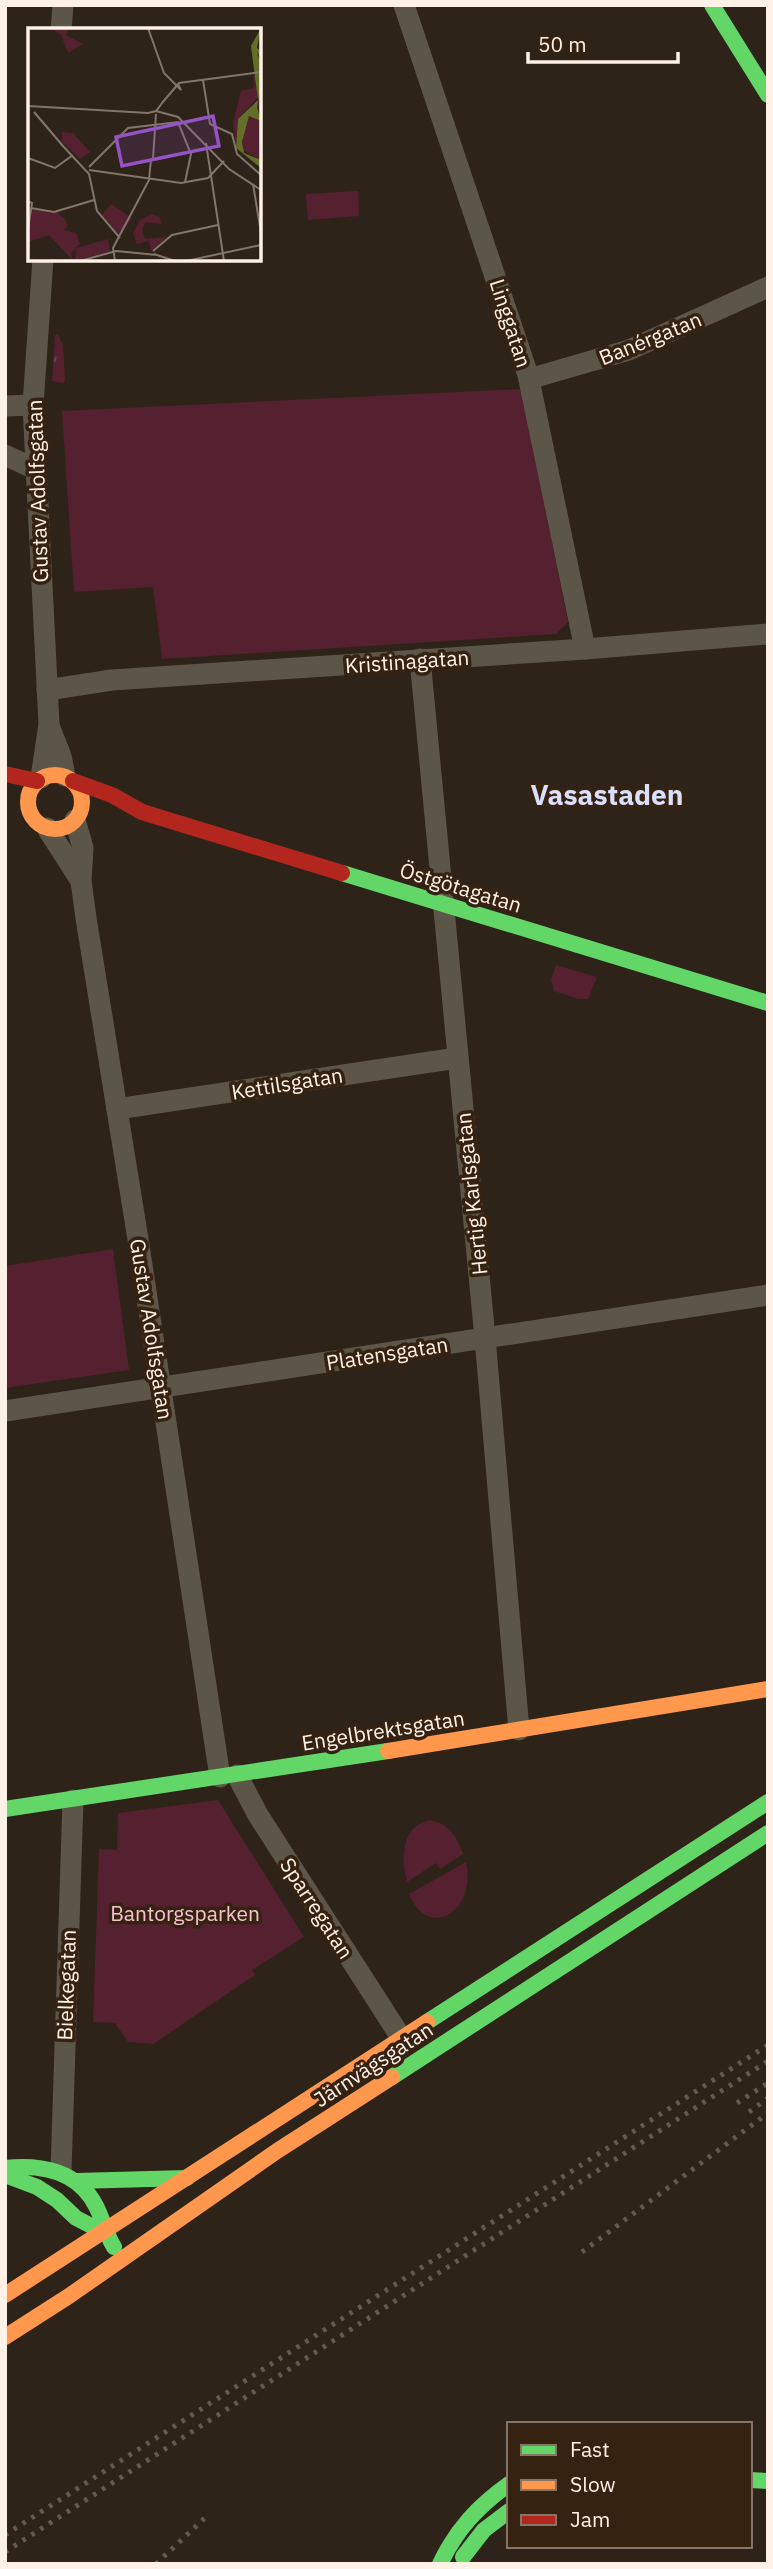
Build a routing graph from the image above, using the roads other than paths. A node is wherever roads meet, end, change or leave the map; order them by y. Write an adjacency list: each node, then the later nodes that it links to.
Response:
1 (63, 5): 4 (street)
2 (404, 5): 8 (street, Linggatan)
3 (712, 5): 5 (main road)
4 (61, 28)
5 (768, 94)
6 (43, 261): 9 (street, Gustav Adolfsgatan)
7 (768, 287): 8 (street, Banérgatan)
8 (530, 379): 14 (street, Linggatan)
9 (33, 405): 10 (street); 12 (street, Gustav Adolfsgatan)
10 (5, 406)
11 (5, 455): 12 (street)
12 (35, 469): 16 (street, Gustav Adolfsgatan)
13 (768, 634): 14 (street, Kristinagatan)
14 (585, 649): 15 (street, Kristinagatan)
15 (420, 659): 16 (street, Kristinagatan); 26 (street, Hertig Karlsgatan)
16 (47, 690): 17 (street, Gustav Adolfsgatan)
17 (49, 724): 19 (street, Gustav Adolfsgatan); 20 (street, Gustav Adolfsgatan)
18 (5, 774): 19 (main road)
19 (39, 779): 20 (main road); 24 (main road)
20 (69, 779): 22 (main road, Östgötagatan); 23 (main road)
21 (12, 810): 24 (main road)
22 (142, 811): 23 (main road, Östgötagatan); 26 (main road, Östgötagatan)
23 (76, 819): 24 (main road); 25 (street, Gustav Adolfsgatan)
24 (41, 824): 25 (street, Gustav Adolfsgatan)
25 (81, 881): 29 (street, Gustav Adolfsgatan)
26 (443, 904): 27 (main road, Östgötagatan); 28 (street, Hertig Karlsgatan)
27 (768, 1003)
28 (457, 1058): 29 (street, Kettilsgatan); 31 (street, Hertig Karlsgatan)
29 (117, 1109): 32 (street, Gustav Adolfsgatan)
30 (768, 1295): 31 (street, Platensgatan)
31 (485, 1338): 32 (street, Platensgatan); 35 (street, Hertig Karlsgatan)
32 (161, 1388): 33 (street, Platensgatan); 36 (street, Gustav Adolfsgatan)
33 (5, 1411)
34 (768, 1689): 35 (main road, Engelbrektsgatan)
35 (519, 1730): 36 (main road, Engelbrektsgatan)
36 (229, 1776): 37 (main road, Engelbrektsgatan); 41 (street, Sparregatan)
37 (73, 1800): 39 (main road, Engelbrektsgatan); 44 (street, Bielkegatan)
38 (768, 1802): 41 (main road, Järnvägsgatan)
39 (5, 1809)
40 (768, 1833): 47 (main road, Järnvägsgatan)
41 (402, 2039): 45 (main road, Järnvägsgatan)
42 (5, 2168): 44 (main road)
43 (5, 2175): 46 (main road)
44 (68, 2176): 45 (main road); 46 (main road)
45 (187, 2178): 46 (main road, Järnvägsgatan)
46 (103, 2231): 47 (main road); 48 (main road, Järnvägsgatan)
47 (122, 2259): 49 (main road, Järnvägsgatan)
48 (5, 2295)
49 (5, 2337)
50 (507, 2485): 52 (main road)
51 (507, 2513): 53 (main road)
52 (440, 2564)
53 (459, 2564)

